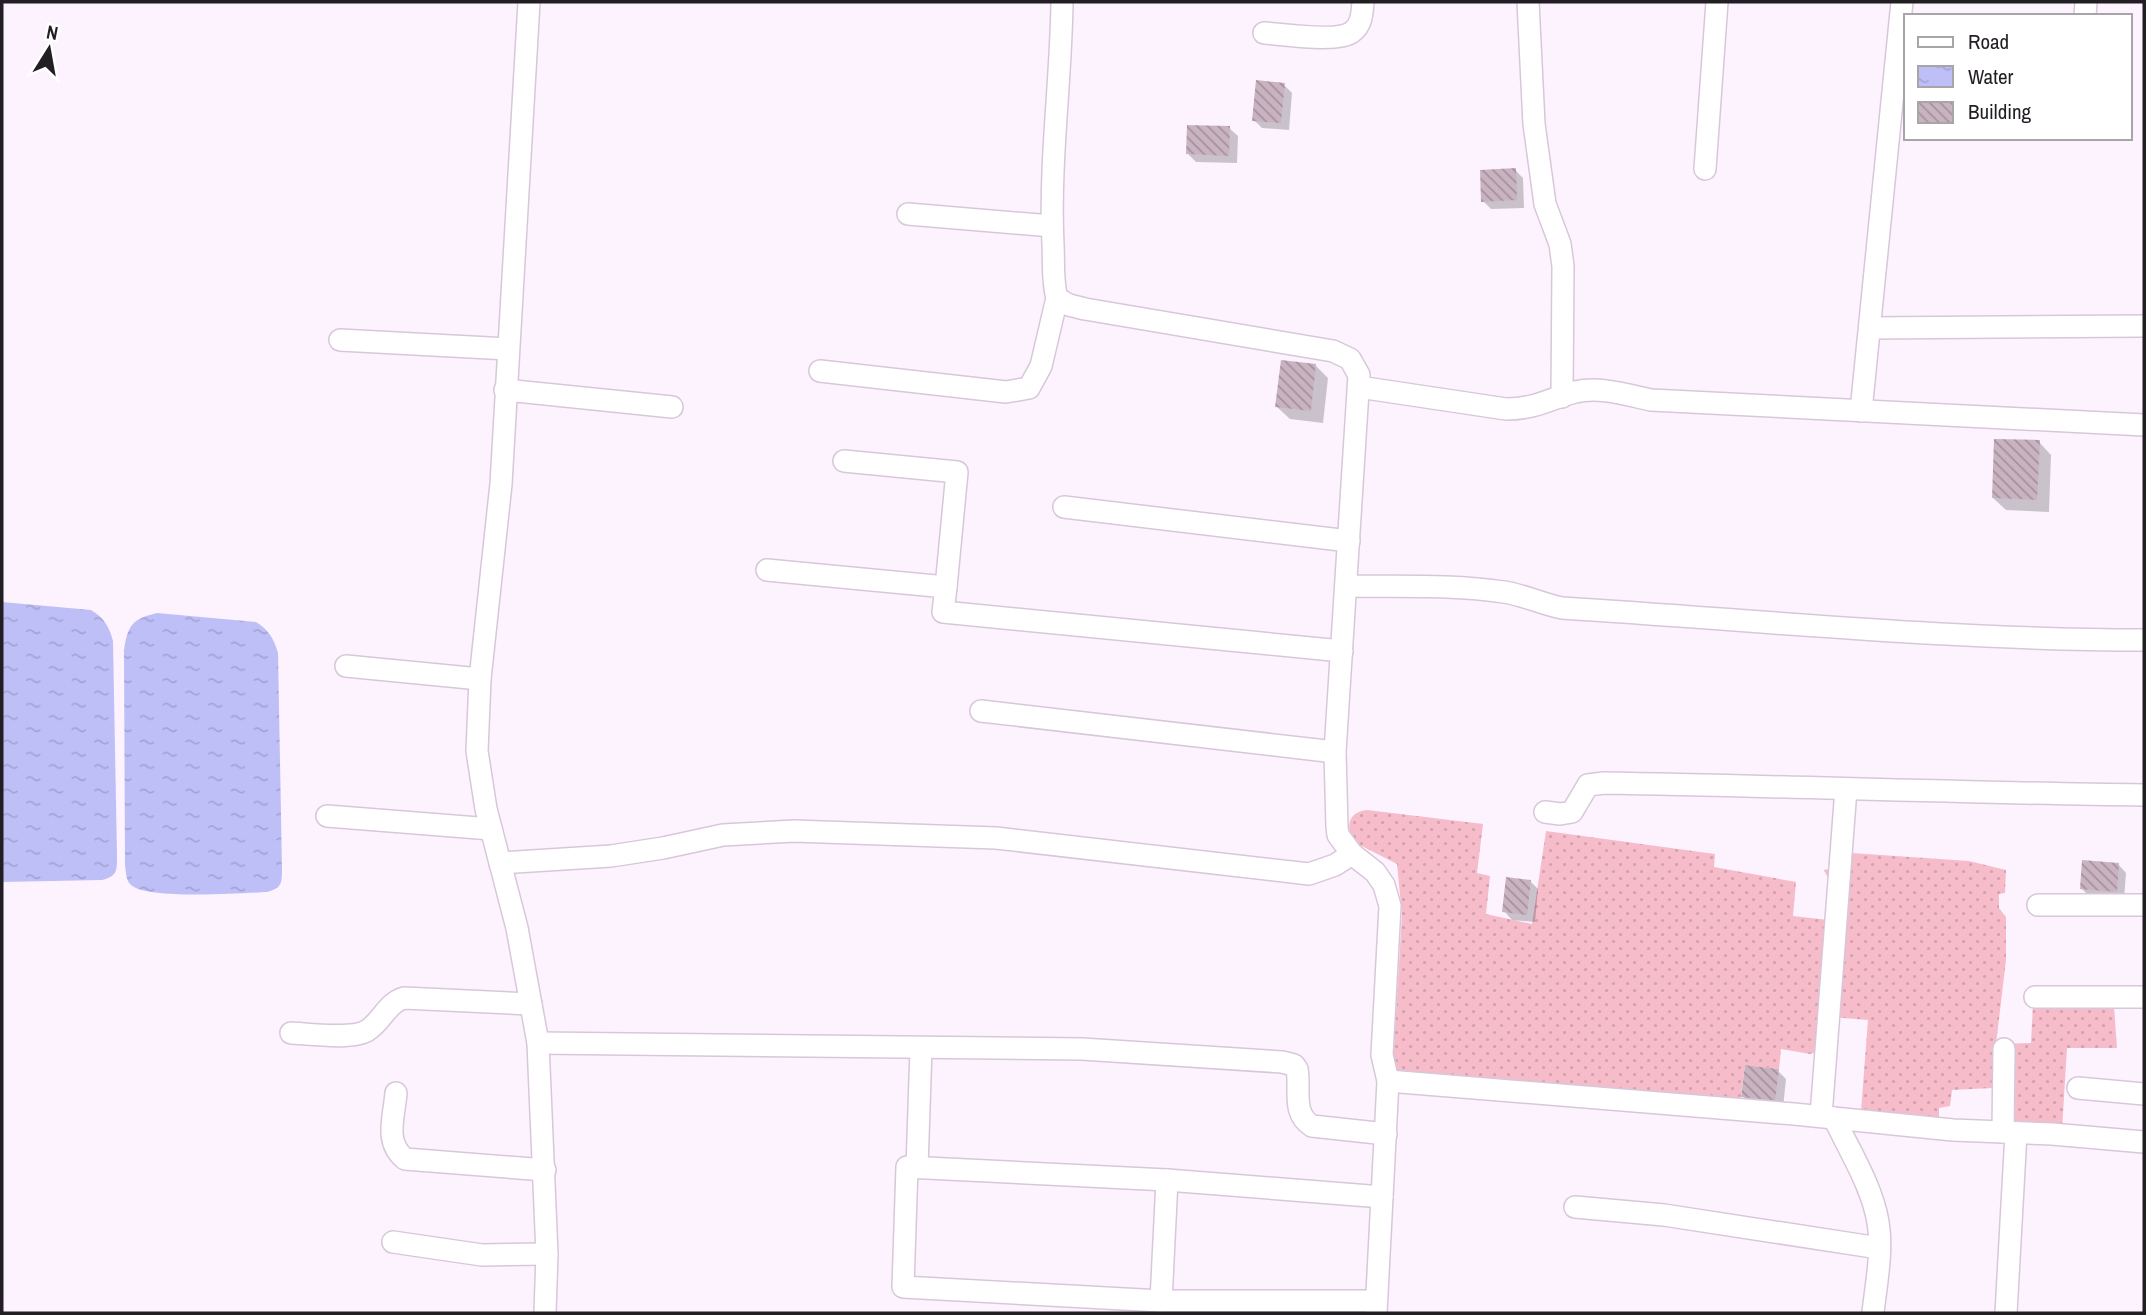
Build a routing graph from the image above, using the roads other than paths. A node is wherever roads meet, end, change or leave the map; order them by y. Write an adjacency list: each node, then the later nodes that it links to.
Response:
1 (529, 2): 15 (street)
2 (1062, 2): 10 (street)
3 (1363, 2): 7 (street)
4 (1528, 2): 19 (street)
5 (1717, 2): 8 (street)
6 (1902, 2): 13 (street)
7 (1264, 33)
8 (1705, 169)
9 (908, 214): 10 (street)
10 (1052, 226): 11 (street)
11 (1057, 298): 16 (street); 17 (street)
12 (2144, 326): 13 (street)
13 (1870, 328): 21 (street)
14 (340, 340): 15 (street)
15 (508, 349): 18 (street)
16 (820, 371)
17 (1359, 387): 19 (street); 25 (street)
18 (505, 390): 20 (street); 32 (street)
19 (1562, 397): 21 (street)
20 (672, 407)
21 (1861, 411): 22 (street)
22 (2144, 425)
23 (844, 461): 28 (street)
24 (1064, 507): 25 (street)
25 (1349, 541): 27 (street)
26 (767, 570): 28 (street)
27 (1346, 586): 29 (street); 30 (street)
28 (946, 587): 30 (street)
29 (2144, 640)
30 (1342, 651): 34 (street)
31 (346, 666): 32 (street)
32 (480, 679): 39 (street)
33 (981, 711): 34 (street)
34 (1335, 752): 40 (street)
35 (1846, 789): 36 (street); 37 (street); 55 (street)
36 (2144, 795)
37 (1545, 812)
38 (327, 816): 39 (street)
39 (491, 829): 41 (street)
40 (1352, 854): 41 (street); 51 (street)
41 (500, 863): 46 (street)
42 (2038, 905): 43 (street)
43 (2144, 905)
44 (2035, 997): 45 (street)
45 (2144, 997)
46 (531, 1004): 47 (street); 48 (street)
47 (292, 1033)
48 (538, 1043): 49 (street); 60 (street)
49 (921, 1049): 57 (street); 59 (street)
50 (2004, 1049): 56 (street)
51 (1388, 1081): 55 (street); 57 (street)
52 (2078, 1088): 54 (street)
53 (396, 1093): 60 (street)
54 (2144, 1094)
55 (1828, 1117): 56 (street); 65 (street)
56 (2009, 1132): 58 (street); 71 (street)
57 (1386, 1135): 62 (street)
58 (2144, 1142)
59 (917, 1167): 61 (street); 67 (street)
60 (545, 1170): 66 (street)
61 (1167, 1181): 62 (street); 67 (street)
62 (1381, 1197): 68 (street)
63 (1575, 1207): 65 (street)
64 (393, 1242): 66 (street)
65 (1879, 1248): 70 (street)
66 (547, 1254): 69 (street)
67 (1161, 1301): 68 (street)
68 (1376, 1307)
69 (545, 1313)
70 (1873, 1313)
71 (2006, 1313)

